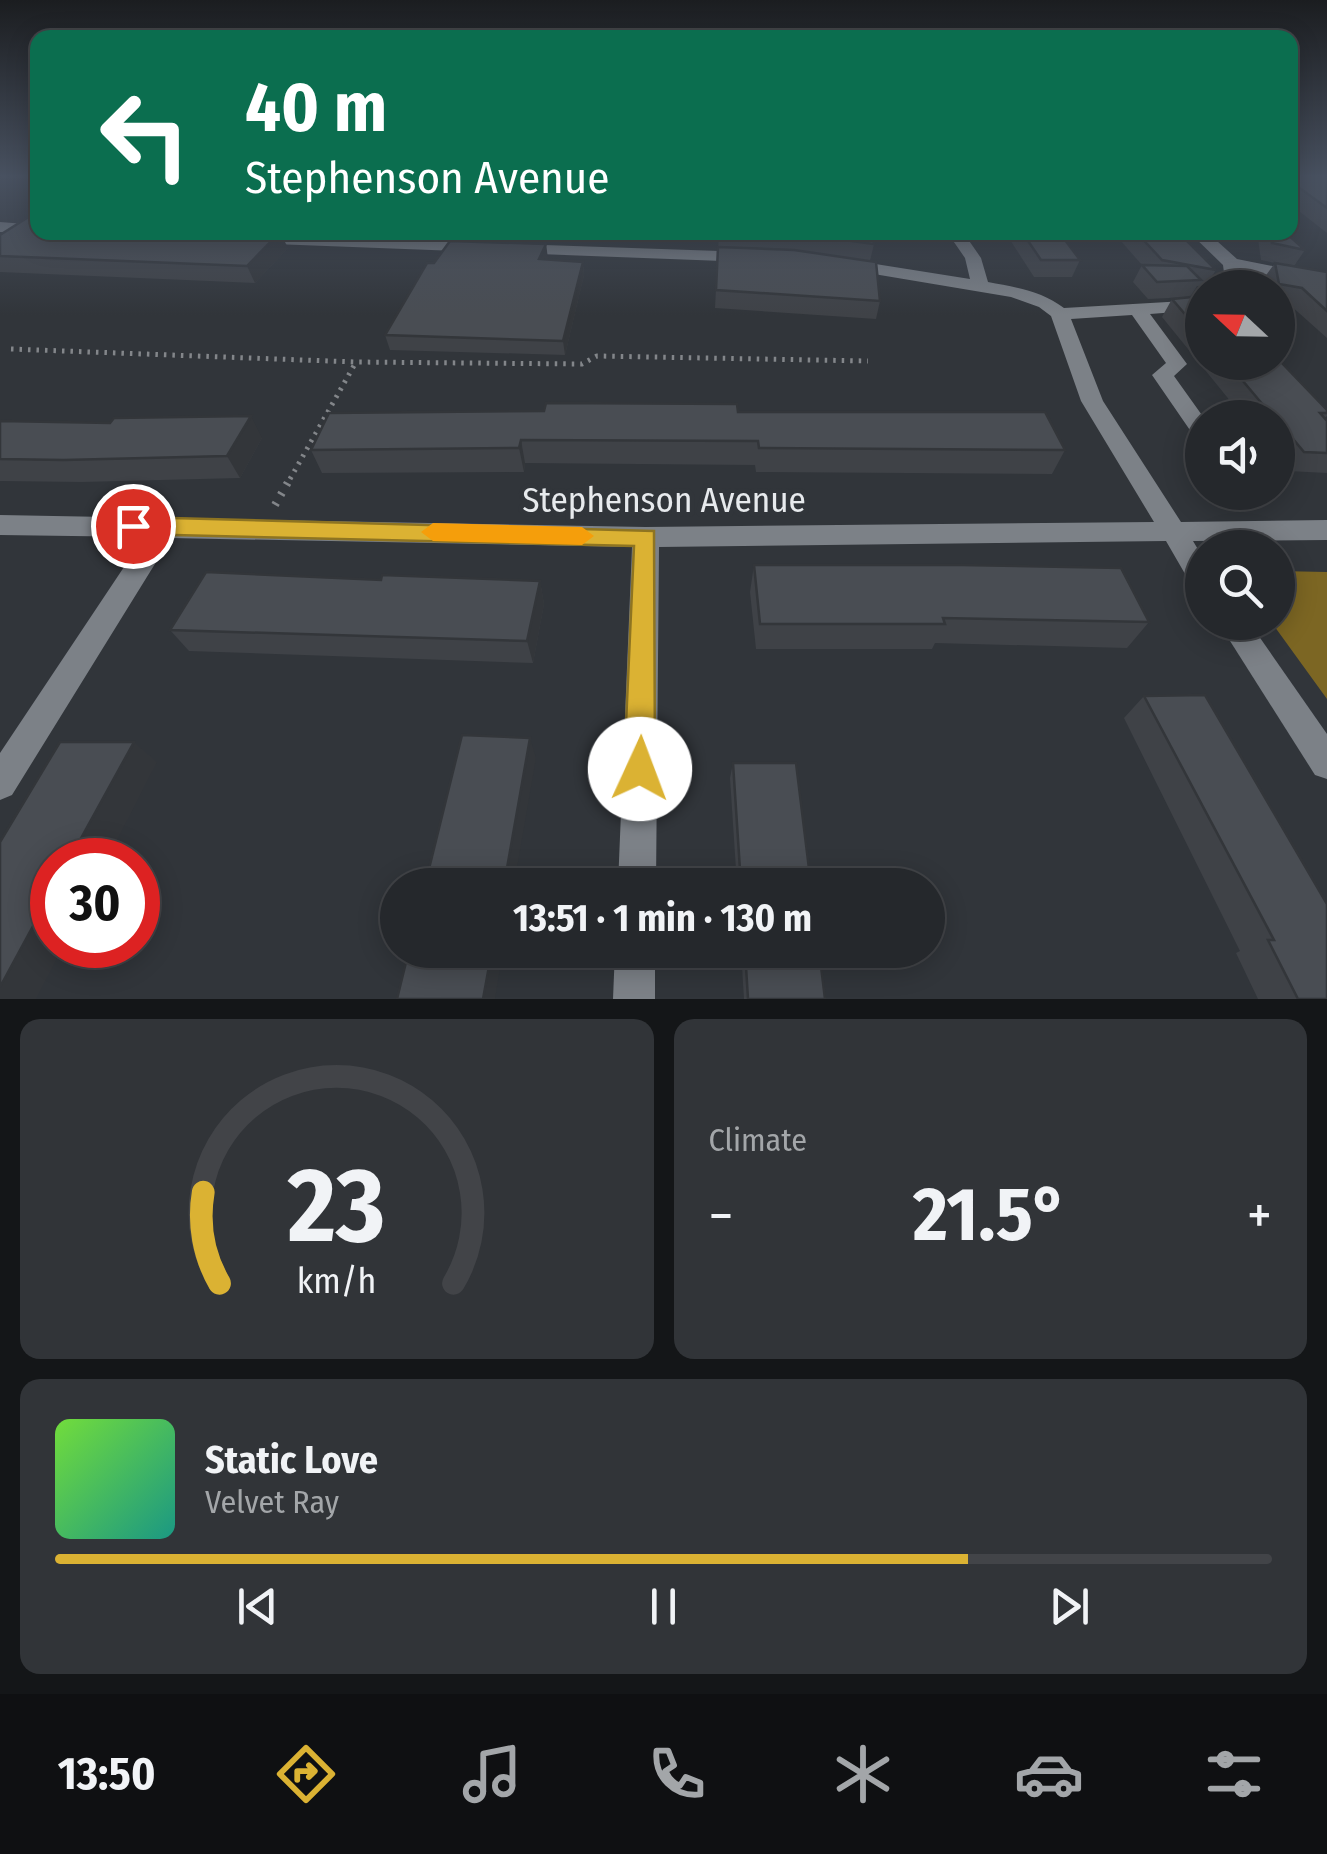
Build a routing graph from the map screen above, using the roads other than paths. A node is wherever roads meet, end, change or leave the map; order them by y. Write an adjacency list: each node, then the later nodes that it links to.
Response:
1 (0, 227): 2 (street)
2 (30, 229)
3 (367, 240): 6 (street)
4 (961, 240): 12 (street)
5 (1206, 240): 9 (street)
6 (626, 242): 7 (street)
7 (773, 258)
8 (829, 263): 12 (street)
9 (1231, 263): 10 (street); 11 (street)
10 (1232, 270)
11 (1327, 282)
12 (980, 286): 15 (street)
13 (1185, 305): 14 (street)
14 (1137, 309): 15 (street); 16 (street)
15 (1060, 314): 20 (street)
16 (1185, 408)
17 (0, 525): 18 (street, Stephenson Avenue)
18 (166, 526): 21 (street, Stephenson Avenue); 25 (street)
19 (1327, 530): 20 (street, Stephenson Avenue)
20 (1172, 534): 21 (street, Stephenson Avenue); 22 (street)
21 (646, 537): 26 (street)
22 (1185, 553)
23 (1244, 640): 24 (street)
24 (1327, 763)
25 (0, 782)
26 (637, 868)
27 (635, 968): 28 (street)
28 (634, 999)

